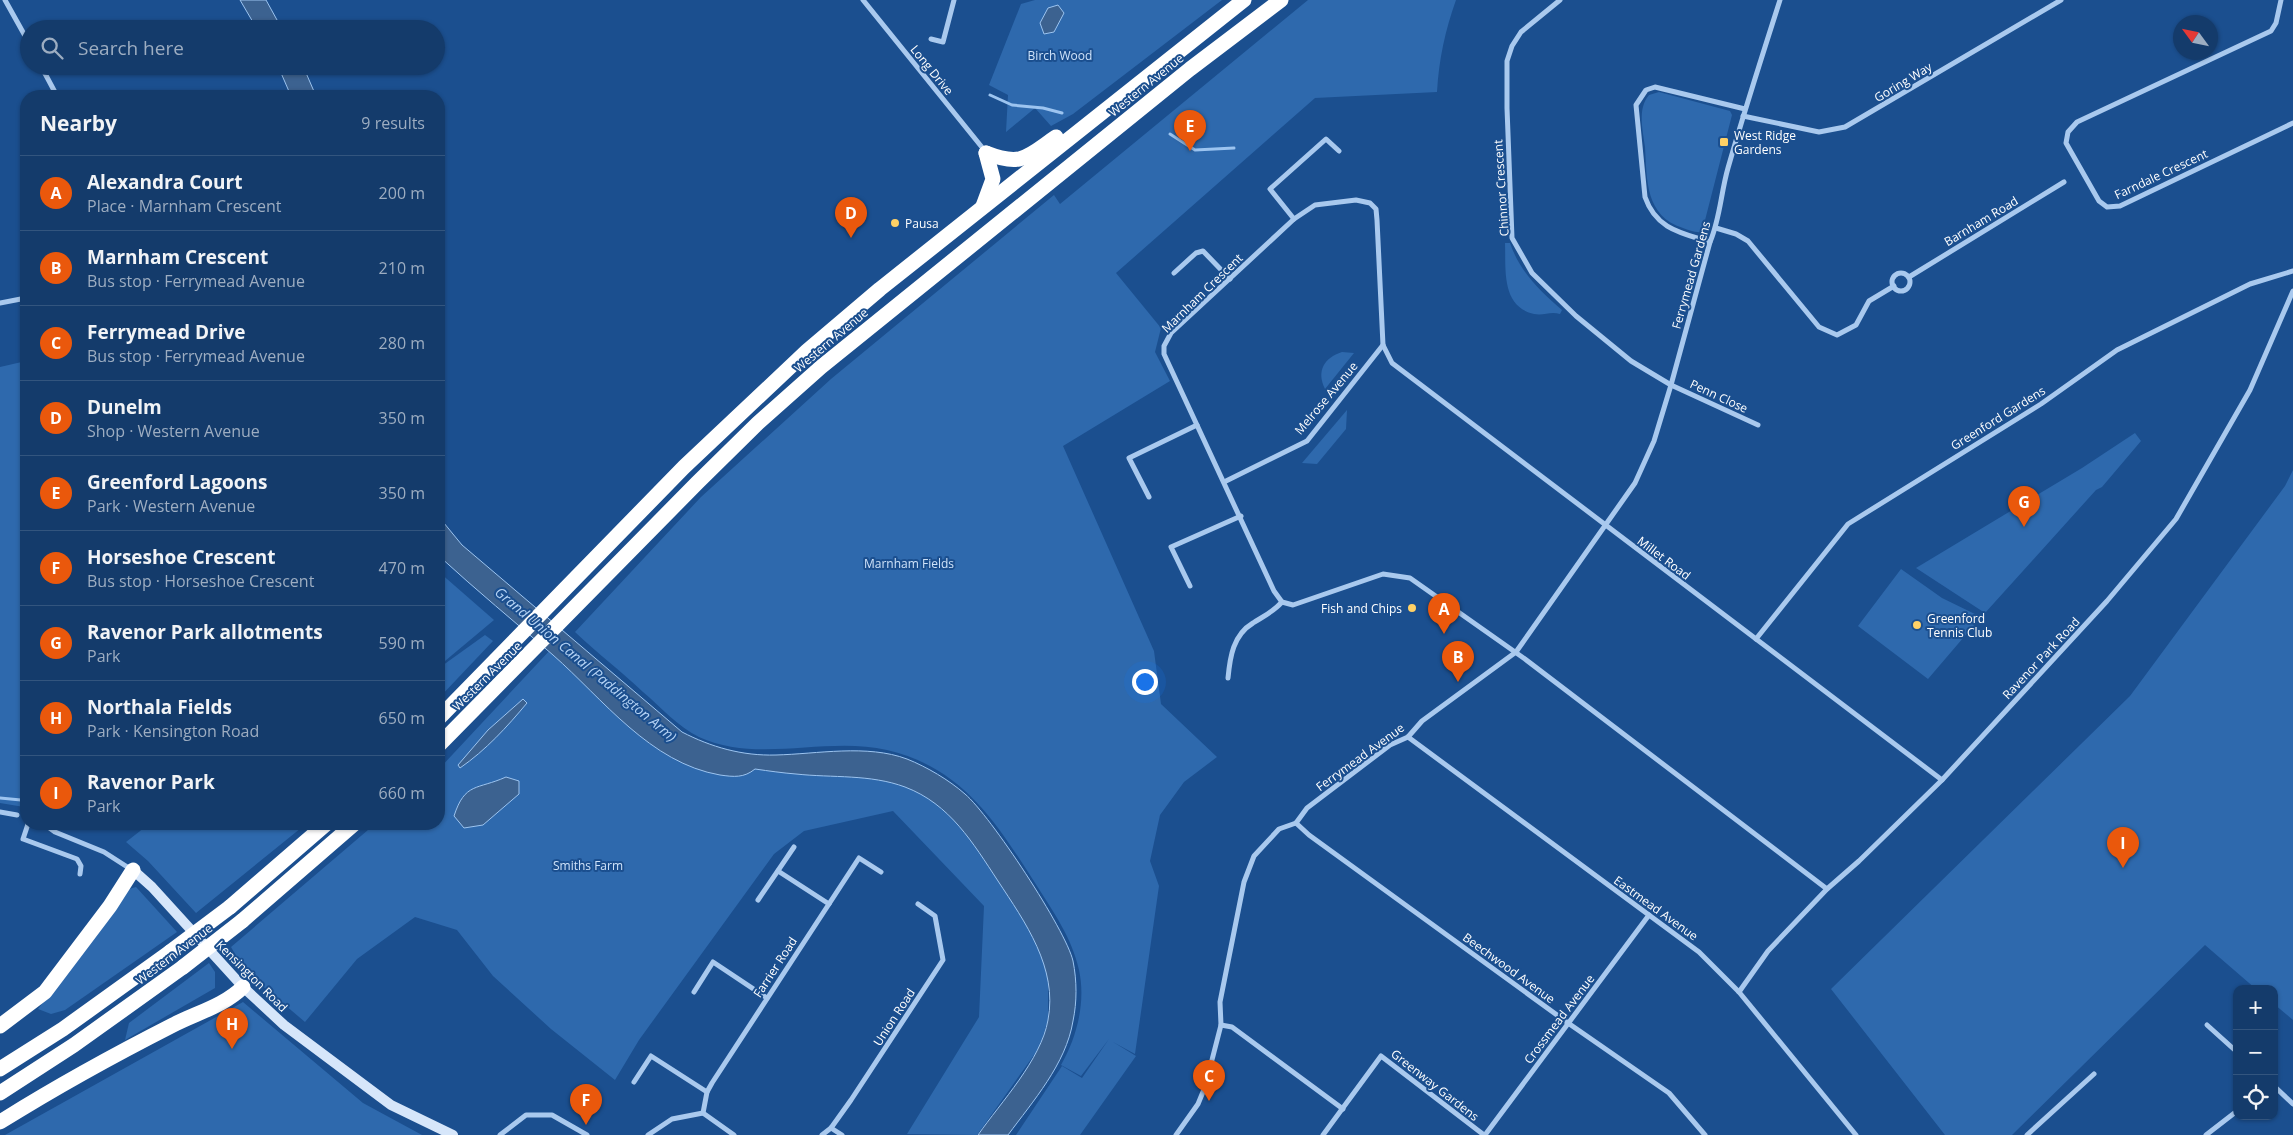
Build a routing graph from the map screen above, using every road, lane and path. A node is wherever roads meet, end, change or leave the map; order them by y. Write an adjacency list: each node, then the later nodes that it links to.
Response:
1 (5, 0): 10 (street)
2 (863, 0): 19 (street, Long Drive)
3 (954, 0): 11 (street)
4 (1244, 0): 12 (highway, Western Avenue)
5 (1281, 0): 49 (highway, Western Avenue)
6 (1560, 0): 34 (street, Chinnor Crescent)
7 (1780, 0): 15 (street, Ferrymead Gardens)
8 (2061, 0): 16 (street, Goring Way)
9 (2281, 0): 17 (street, Farndale Crescent)
10 (20, 28)
11 (931, 40)
12 (1180, 49): 19 (highway); 21 (highway, Western Avenue)
13 (46, 75): 14 (street)
14 (54, 90)
15 (1745, 109): 16 (street, Ferrymead Gardens); 24 (street)
16 (1743, 116): 23 (street, Ferrymead Gardens)
17 (2293, 123)
18 (1339, 151): 22 (street)
19 (986, 153): 21 (highway)
20 (2064, 182): 27 (street, Barnham Road)
21 (983, 208): 47 (highway, Western Avenue)
22 (1294, 219): 28 (street, Marnham Crescent); 33 (street, Marnham Crescent)
23 (1716, 228): 24 (street, Ferrymead Gardens); 29 (street, Barnham Road)
24 (1710, 242): 34 (street, Ferrymead Gardens)
25 (2293, 271): 44 (street, Greenford Gardens)
26 (1174, 273): 28 (street)
27 (1909, 277): 29 (street, Barnham Road); 29 (street, Barnham Road)
28 (1230, 279): 35 (street, Marnham Crescent)
29 (1894, 286)
30 (2293, 290): 50 (street, Ravenor Park Road)
31 (20, 299): 32 (street)
32 (0, 303)
33 (1383, 345): 38 (street, Melrose Avenue); 41 (street, Millet Road)
34 (1671, 385): 36 (street, Penn Close); 37 (street, Ferrymead Gardens)
35 (1197, 425): 38 (street, Marnham Crescent); 39 (street)
36 (1758, 425)
37 (1654, 441): 41 (street, Ferrymead Avenue)
38 (1224, 482): 40 (street, Marnham Crescent)
39 (1149, 497)
40 (1240, 516): 42 (street); 43 (street, Marnham Crescent)
41 (1606, 527): 44 (street, Millet Road); 45 (street, Ferrymead Avenue)
42 (1190, 586)
43 (1282, 602): 45 (street); 46 (street)
44 (1756, 639): 50 (street, Millet Road)
45 (1516, 652): 48 (street, Ferrymead Avenue); 63 (street)
46 (1228, 678)
47 (445, 712)
48 (1408, 737): 53 (street, Ferrymead Avenue); 67 (street, Eastmead Avenue)
49 (445, 740)
50 (1942, 780): 63 (street, Ravenor Park Road)
51 (0, 812): 52 (street)
52 (17, 815)
53 (1296, 823): 72 (street, Beechwood Avenue); 73 (street, Ferrymead Avenue)
54 (26, 830): 62 (street)
55 (52, 830): 59 (street, Kensington Road)
56 (319, 830): 77 (highway, Western Avenue, bridge)
57 (347, 830): 82 (highway, Western Avenue, bridge)
58 (794, 847): 60 (street)
59 (133, 870): 68 (street, Kensington Road); 75 (highway)
60 (778, 871): 64 (street); 65 (street)
61 (881, 872): 65 (street, Farrier Road)
62 (80, 874)
63 (1827, 889): 70 (street, Ravenor Park Road)
64 (758, 900)
65 (829, 904): 71 (street, Farrier Road)
66 (918, 904): 88 (street, Union Road)
67 (1649, 915): 70 (street, Eastmead Avenue); 72 (street, Crossmead Avenue)
68 (243, 987): 87 (highway); 89 (street, Kensington Road)
69 (694, 992): 71 (street)
70 (1739, 992): 100 (street, Eastmead Avenue)
71 (767, 998): 81 (street, Farrier Road)
72 (1568, 1023): 98 (street, Crossmead Avenue); 99 (street, Beechwood Avenue)
73 (1221, 1025): 84 (street); 96 (street, Ferrymead Avenue)
74 (2207, 1025): 76 (street)
75 (0, 1026)
76 (2233, 1048)
77 (0, 1069)
78 (2094, 1074): 101 (street)
79 (634, 1082): 81 (street)
80 (2278, 1090): 83 (street)
81 (707, 1092): 85 (street, Farrier Road)
82 (0, 1093)
83 (2293, 1104)
84 (1343, 1109): 97 (street, Greenway Gardens); 98 (street, Greenway Gardens)
85 (703, 1113): 92 (street); 93 (street)
86 (2233, 1114): 102 (street)
87 (0, 1122)
88 (831, 1128): 94 (street, Union Road); 95 (street)
89 (453, 1135)
90 (500, 1135): 91 (street)
91 (587, 1135)
92 (648, 1135)
93 (734, 1135)
94 (822, 1135)
95 (842, 1135)
96 (1176, 1135)
97 (1323, 1135)
98 (1484, 1135)
99 (1706, 1135)
100 (1856, 1135)
101 (2028, 1135)
102 (2206, 1135)

